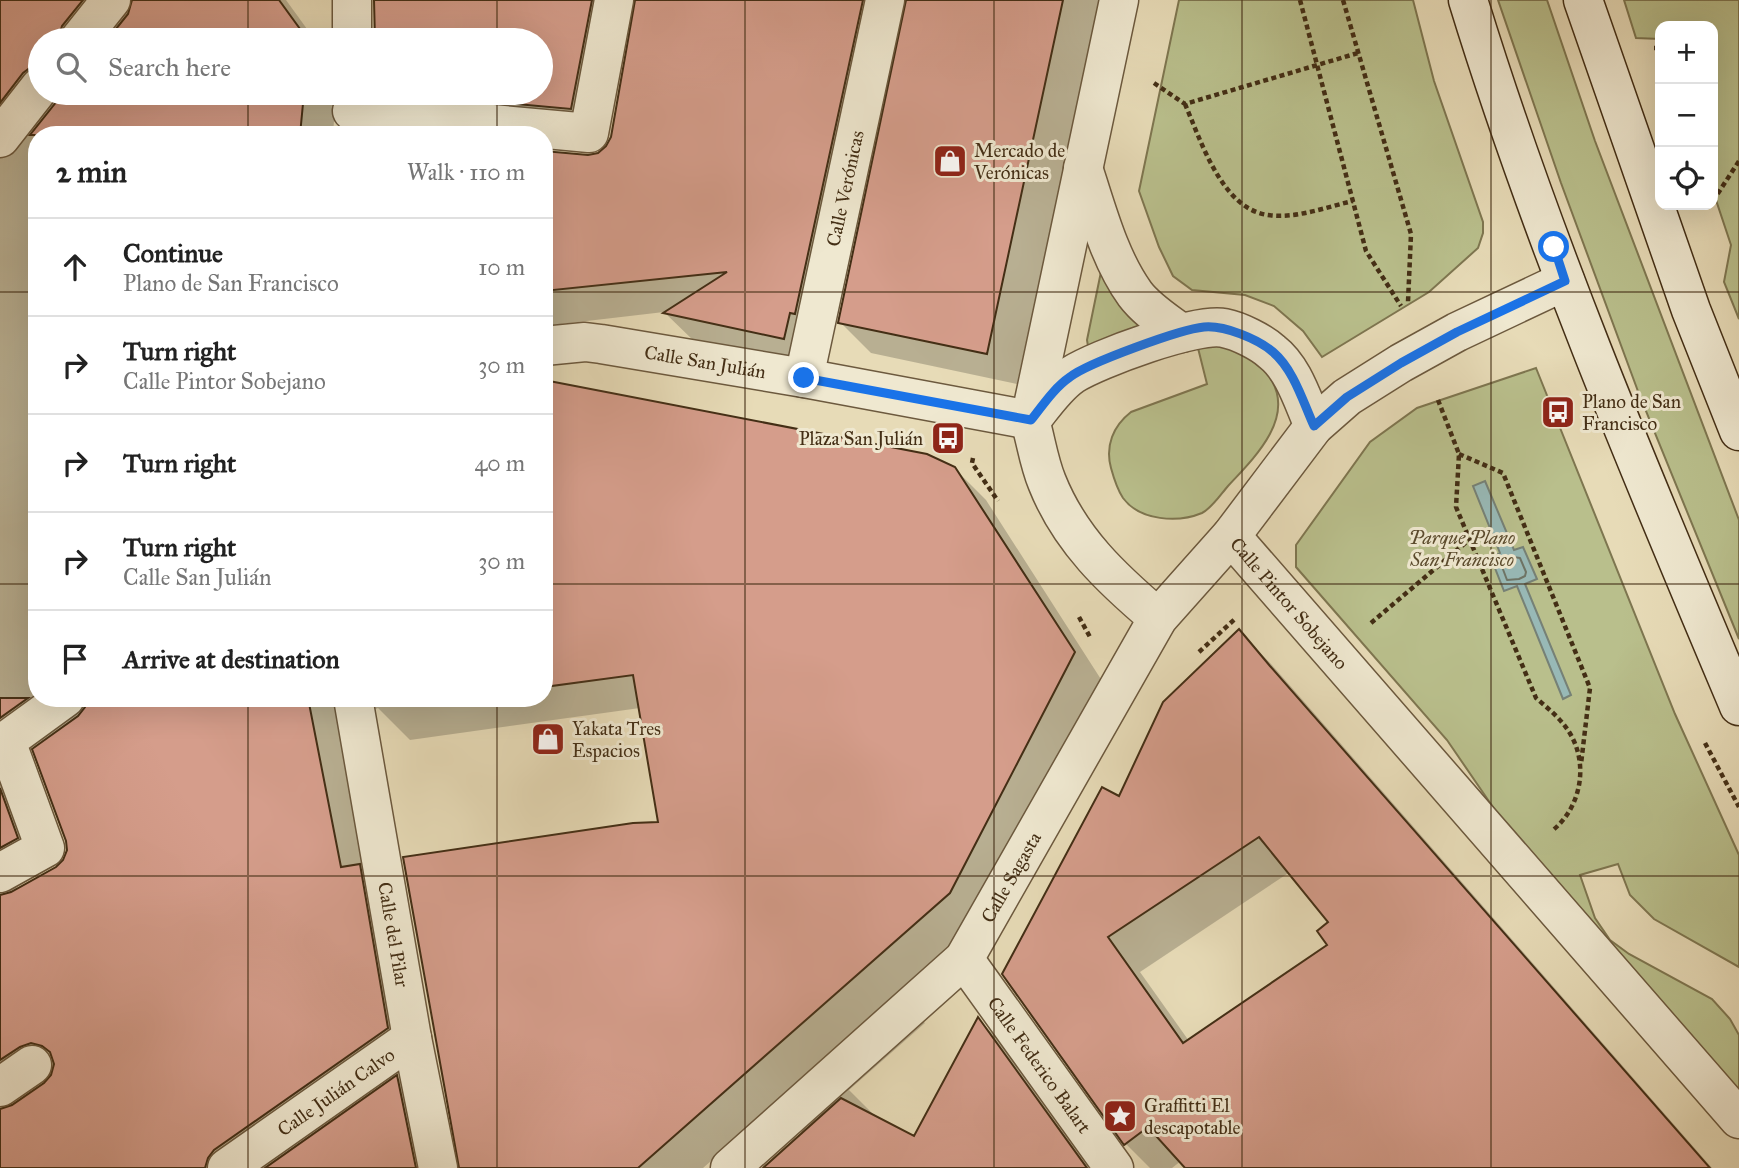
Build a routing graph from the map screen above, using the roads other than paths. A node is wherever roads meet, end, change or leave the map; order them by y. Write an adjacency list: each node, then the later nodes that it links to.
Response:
1 (111, 0): 8 (street)
2 (352, 0): 9 (street)
3 (614, 0): 13 (street)
4 (885, 0): 19 (street, Calle Verónicas)
5 (1119, 0): 15 (street)
6 (1468, 0): 16 (street)
7 (1583, 0): 22 (street)
8 (89, 28)
9 (352, 28)
10 (28, 102): 14 (street)
11 (351, 113): 12 (street)
12 (506, 126)
13 (553, 130)
14 (0, 138)
15 (1083, 167): 17 (street); 20 (street)
16 (1565, 281): 21 (street, Calle Pintor Sobejano); 25 (street)
17 (1181, 333): 20 (street); 21 (street)
18 (553, 345): 19 (street, Calle San Julián)
19 (804, 378): 20 (street, Calle San Julián)
20 (1031, 420): 24 (street)
21 (1314, 426): 23 (street, Calle Pintor Sobejano)
22 (1739, 432)
23 (1231, 536): 24 (street, Calle Sagasta); 33 (street, Calle Pintor Sobejano)
24 (1158, 618): 29 (street, Calle Sagasta)
25 (1739, 706)
26 (53, 707): 28 (street)
27 (355, 707): 30 (street, Calle del Pilar)
28 (0, 873)
29 (964, 959): 36 (street, Calle Sagasta); 37 (street, Calle Federico Balart)
30 (412, 1038): 34 (street, Calle Julián Calvo); 35 (street, Calle del Pilar)
31 (32, 1065): 32 (street)
32 (0, 1087)
33 (1739, 1119)
34 (227, 1168)
35 (438, 1168)
36 (730, 1168)
37 (1114, 1168)

